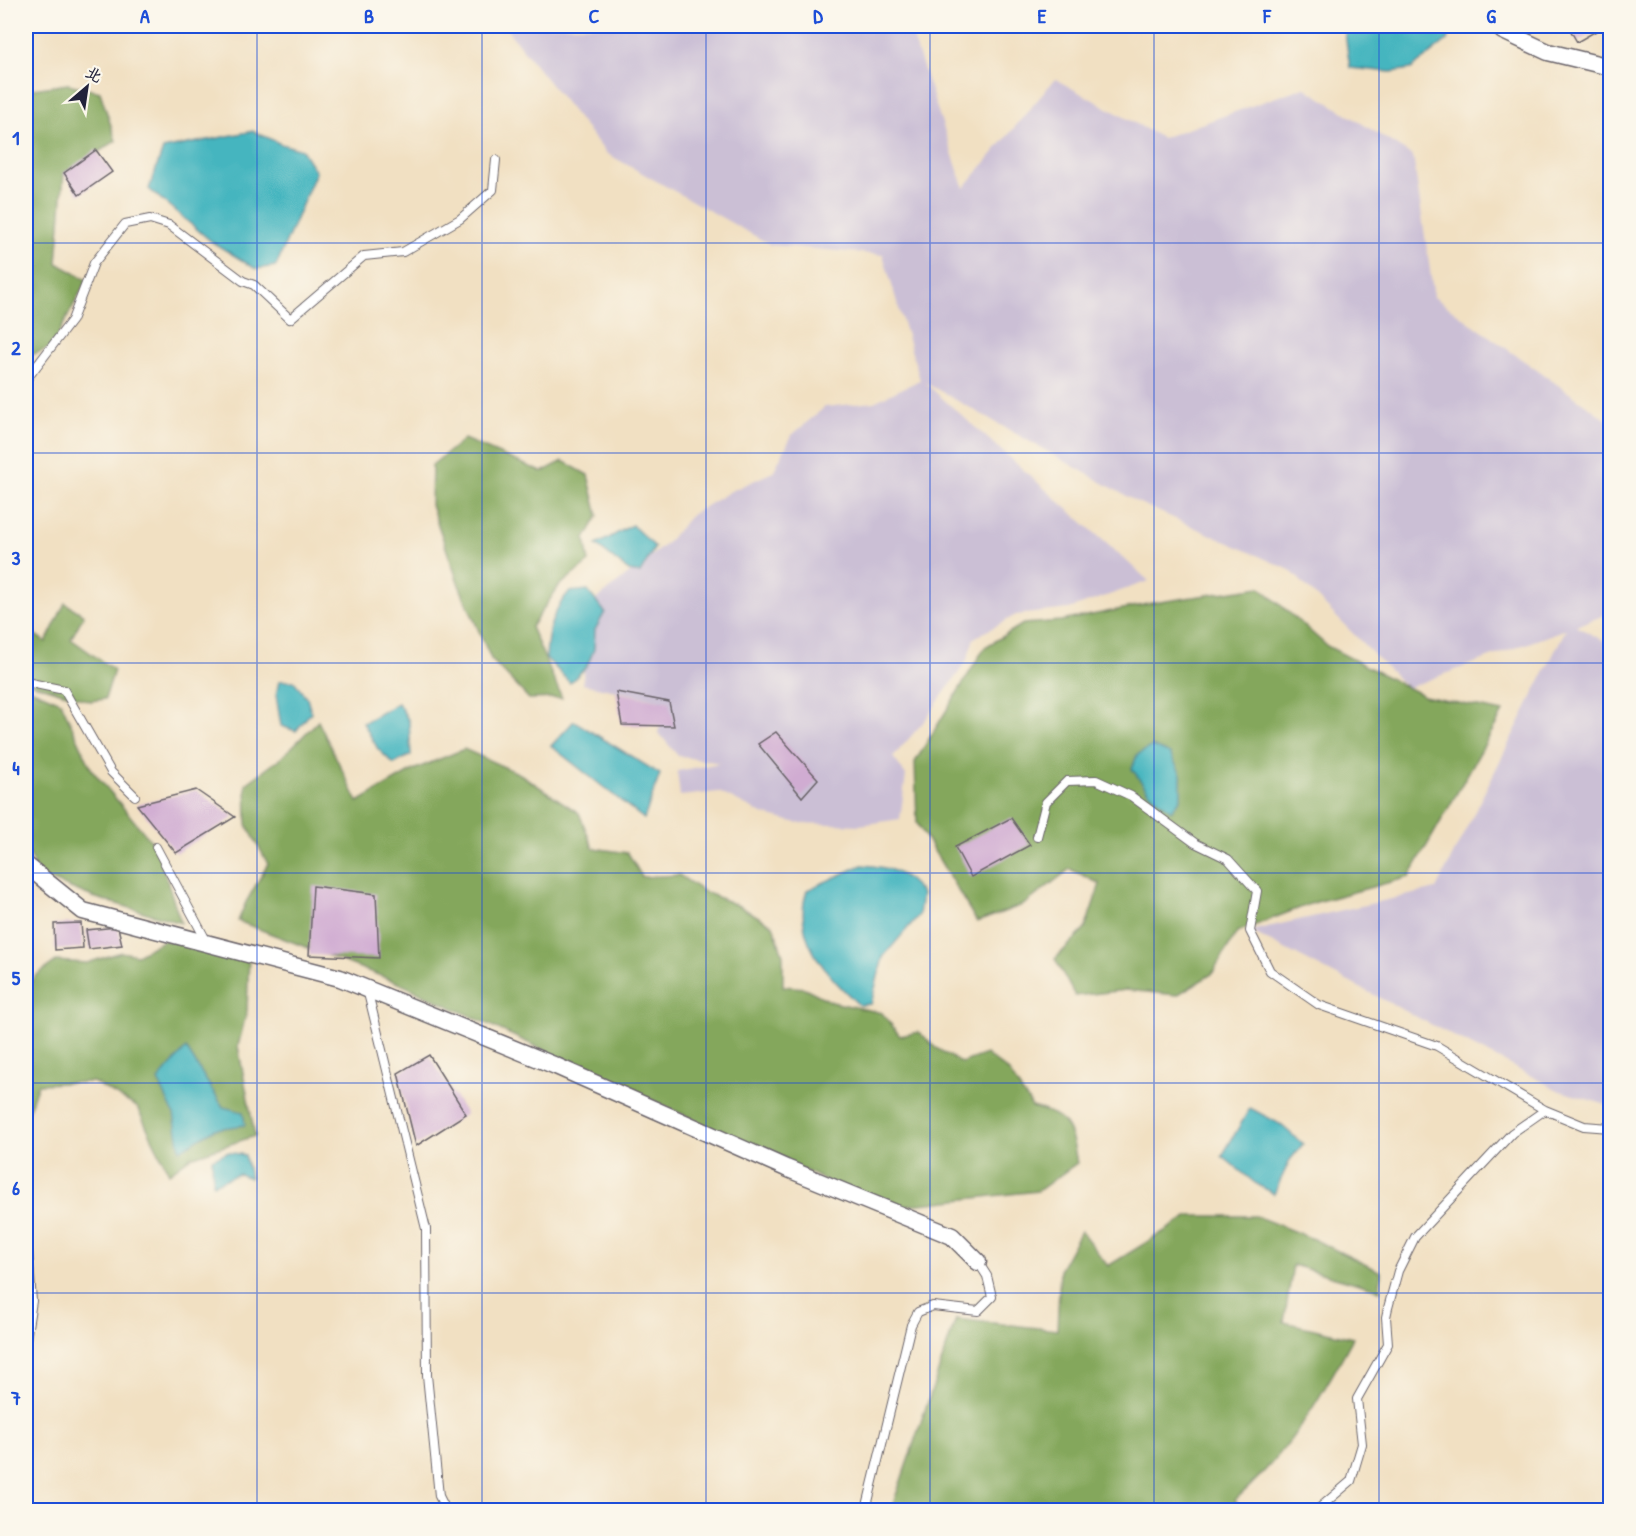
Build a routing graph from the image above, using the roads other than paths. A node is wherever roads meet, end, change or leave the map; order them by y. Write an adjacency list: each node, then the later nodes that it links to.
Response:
1 (1498, 26): 2 (street)
2 (1611, 67)
3 (496, 160): 4 (lane)
4 (26, 380)
5 (26, 682): 6 (lane)
6 (135, 796)
7 (1037, 837): 12 (lane)
8 (156, 848): 10 (lane)
9 (26, 865): 10 (street)
10 (208, 944): 11 (street)
11 (367, 989): 15 (street); 17 (lane)
12 (1545, 1110): 13 (lane); 19 (lane)
13 (1611, 1128)
14 (26, 1225): 16 (lane)
15 (978, 1262): 18 (lane)
16 (26, 1340)
17 (446, 1510)
18 (866, 1510)
19 (1317, 1510)

